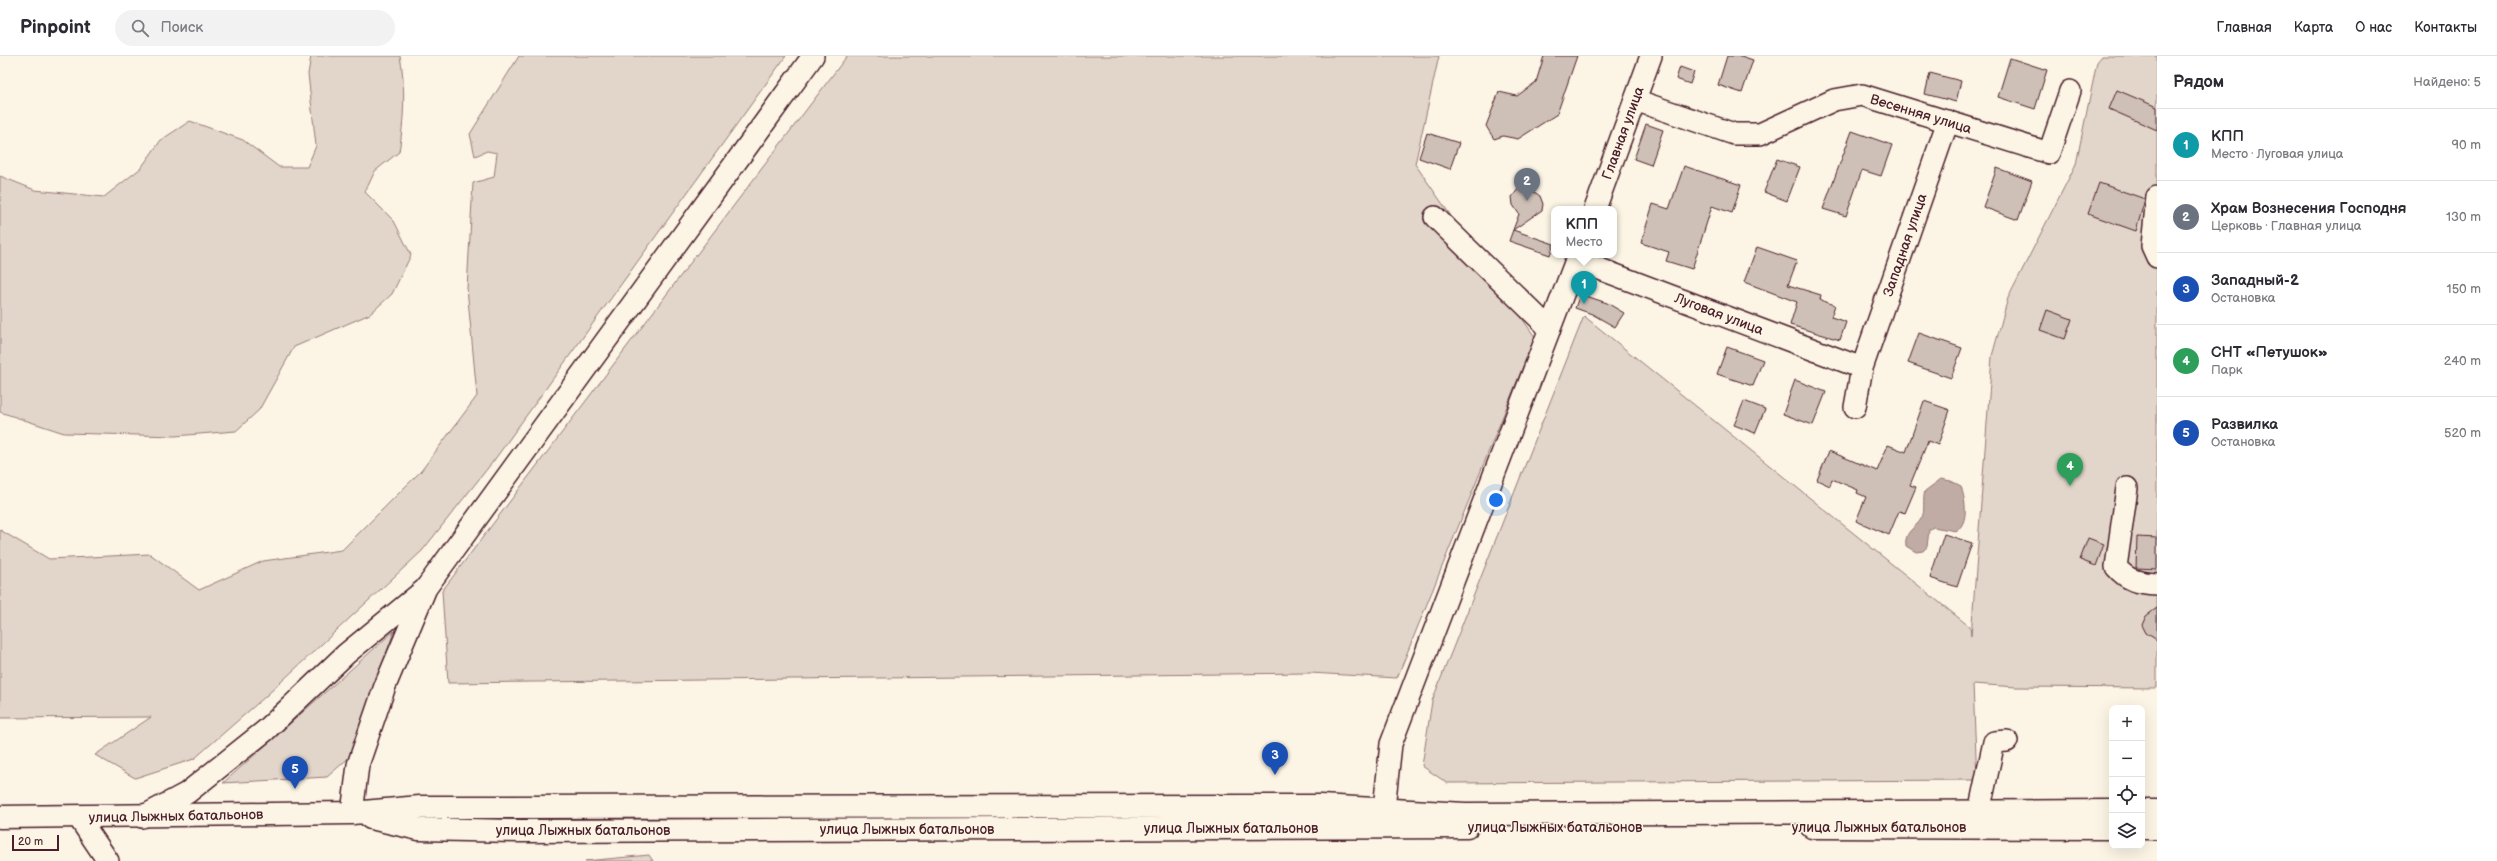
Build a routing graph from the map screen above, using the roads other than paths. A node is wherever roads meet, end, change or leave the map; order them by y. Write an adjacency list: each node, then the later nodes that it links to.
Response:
1 (813, 56): 17 (street)
2 (1651, 56): 4 (street, Главная улица)
3 (2070, 91): 5 (street, Весенняя улица)
4 (1635, 100): 5 (street, Весенняя улица); 7 (street, Главная улица)
5 (1948, 121): 13 (street, Западная улица)
6 (2157, 197): 9 (street)
7 (1596, 206)
8 (1435, 216): 12 (street)
9 (2157, 256)
10 (1577, 258): 12 (street)
11 (1580, 258): 13 (street, Луговая улица)
12 (1550, 329): 27 (street)
13 (1862, 368): 14 (street, Западная улица)
14 (1855, 406)
15 (2127, 488): 16 (street)
16 (2157, 584)
17 (426, 588): 23 (street); 25 (street)
18 (2008, 741): 22 (street)
19 (2109, 811): 22 (main road, улица Лыжных батальонов)
20 (2145, 811): 21 (main road)
21 (2157, 811)
22 (1979, 812): 27 (main road, улица Лыжных батальонов)
23 (352, 813): 25 (main road, улица Лыжных батальонов); 27 (main road, улица Лыжных батальонов)
24 (0, 817): 26 (main road, улица Лыжных батальонов)
25 (142, 817): 26 (main road, улица Лыжных батальонов)
26 (79, 818): 31 (street)
27 (1383, 819): 28 (main road, улица Лыжных батальонов)
28 (2109, 828)
29 (2145, 828): 30 (main road)
30 (2157, 828)
31 (108, 861)

